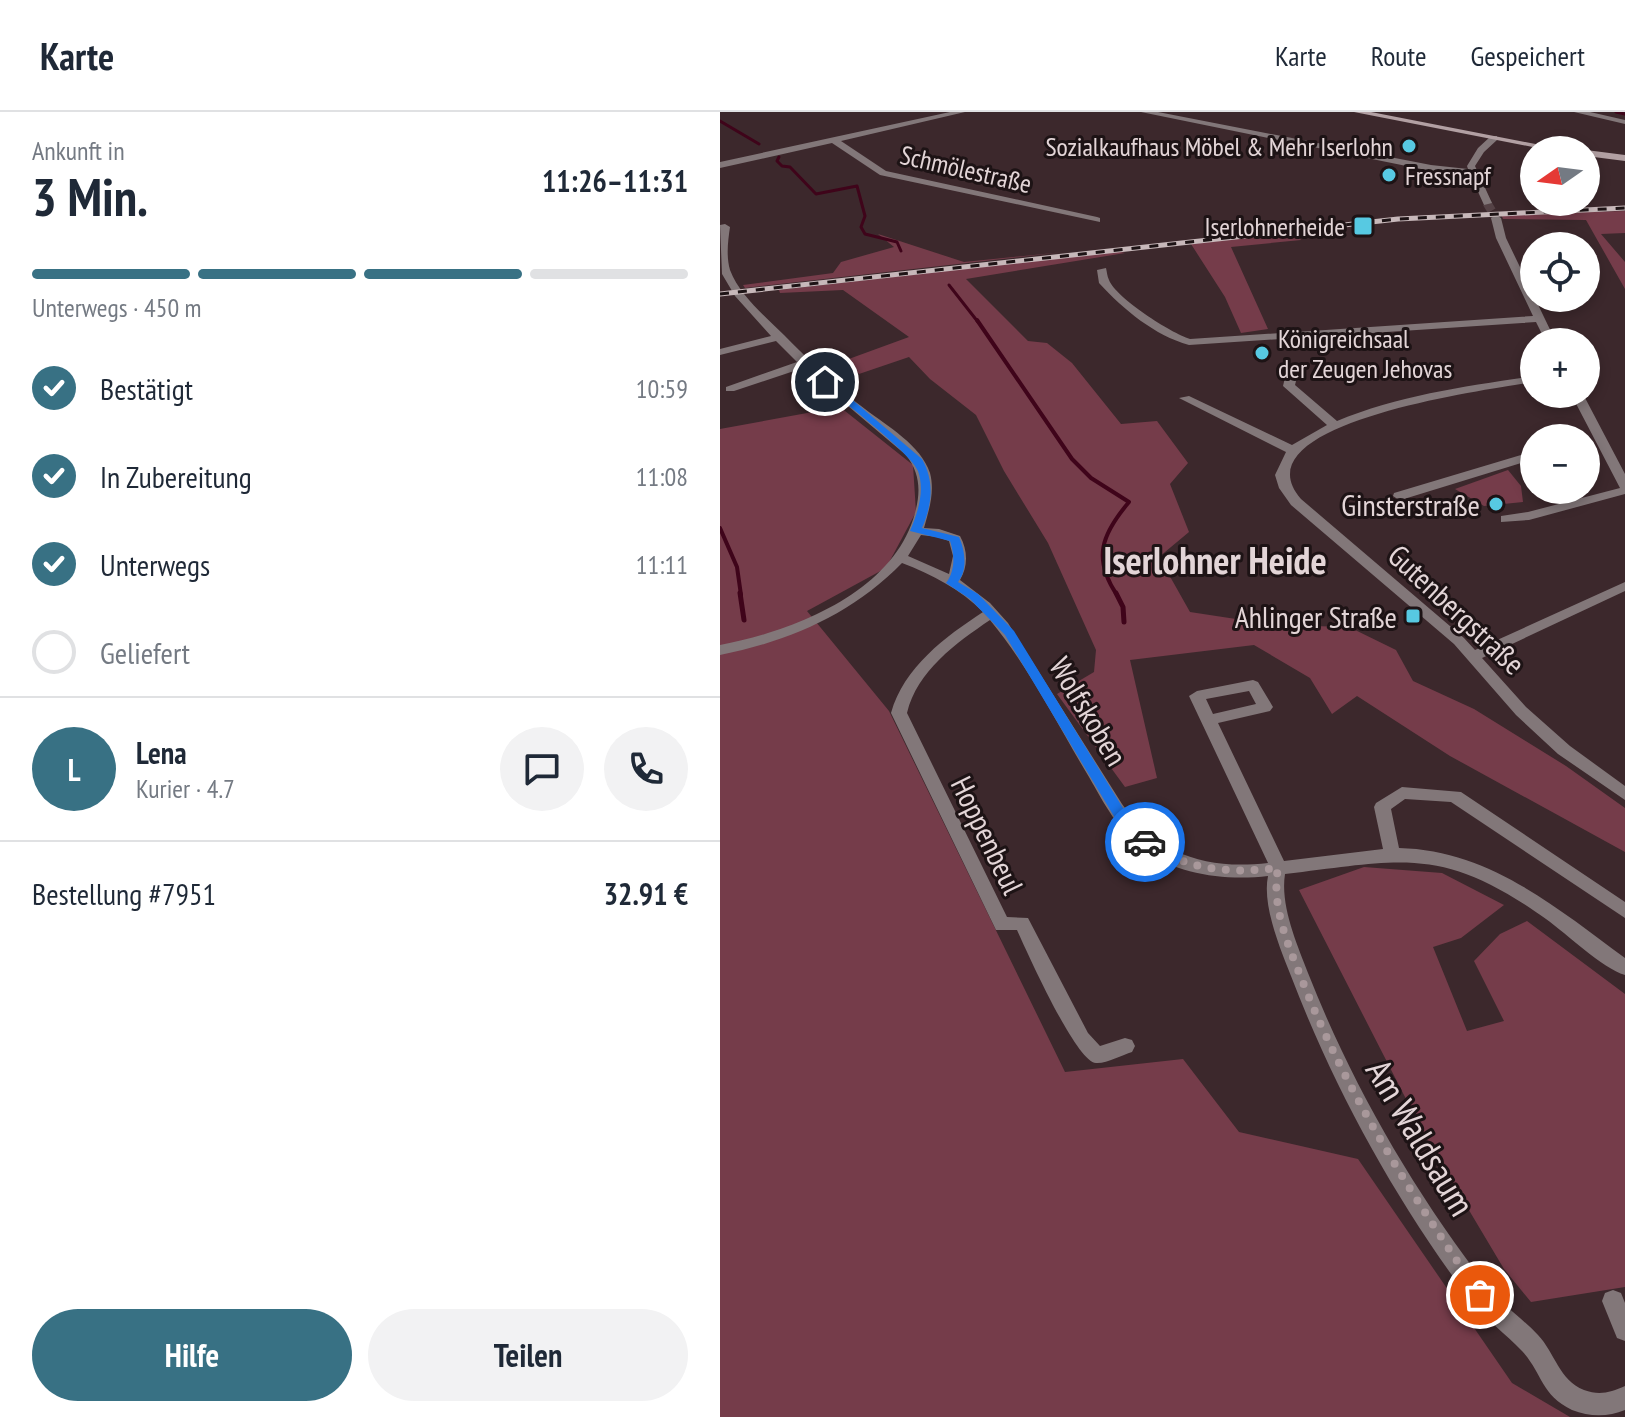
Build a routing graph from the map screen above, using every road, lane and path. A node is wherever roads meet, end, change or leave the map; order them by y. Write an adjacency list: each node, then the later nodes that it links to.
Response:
1 (961, 112): 7 (street)
2 (1145, 112): 12 (street)
3 (1358, 112): 6 (main road)
4 (1578, 112): 5 (street)
5 (1625, 122)
6 (1494, 138): 8 (main road); 12 (street)
7 (834, 140): 11 (street); 16 (street, Schmölestraße)
8 (1520, 143)
9 (1600, 155): 10 (main road)
10 (1625, 158)
11 (720, 165)
12 (1472, 172): 13 (street)
13 (1487, 203)
14 (720, 216): 17 (street)
15 (1496, 218): 19 (street)
16 (1097, 220)
17 (722, 227): 21 (street)
18 (1102, 270): 19 (street)
19 (1539, 319): 20 (street)
20 (1544, 328)
21 (780, 337): 22 (street); 23 (street)
22 (720, 352)
23 (805, 363): 26 (street); 37 (street)
24 (1293, 369): 29 (street)
25 (1520, 382): 29 (street)
26 (730, 389)
27 (1185, 398): 32 (street)
28 (1584, 408): 31 (street)
29 (1335, 425): 32 (street)
30 (1600, 448): 31 (street)
31 (1605, 448): 34 (street)
32 (1292, 450): 43 (street, Gutenbergstraße)
33 (1520, 459): 35 (street, Gutenbergstraße)
34 (1625, 488): 36 (street)
35 (1399, 496)
36 (1506, 519)
37 (915, 531): 38 (street); 39 (street)
38 (900, 558): 39 (street, Wolfskoben); 42 (street)
39 (951, 583): 41 (street, Wolfskoben)
40 (1625, 586): 43 (street)
41 (991, 613): 47 (street, Wolfskoben); 50 (street, Hoppenbeul)
42 (720, 650)
43 (1474, 656): 45 (street, Gutenbergstraße)
44 (1208, 720): 47 (street)
45 (1625, 794)
46 (1392, 853): 47 (street, Wolfskoben); 48 (street); 49 (street, Wolfskoben)
47 (1278, 868): 53 (street, Am Waldsaum)
48 (1625, 911)
49 (1625, 968)
50 (1125, 1046)
51 (1613, 1301): 52 (street)
52 (1625, 1330)
53 (1625, 1398)

